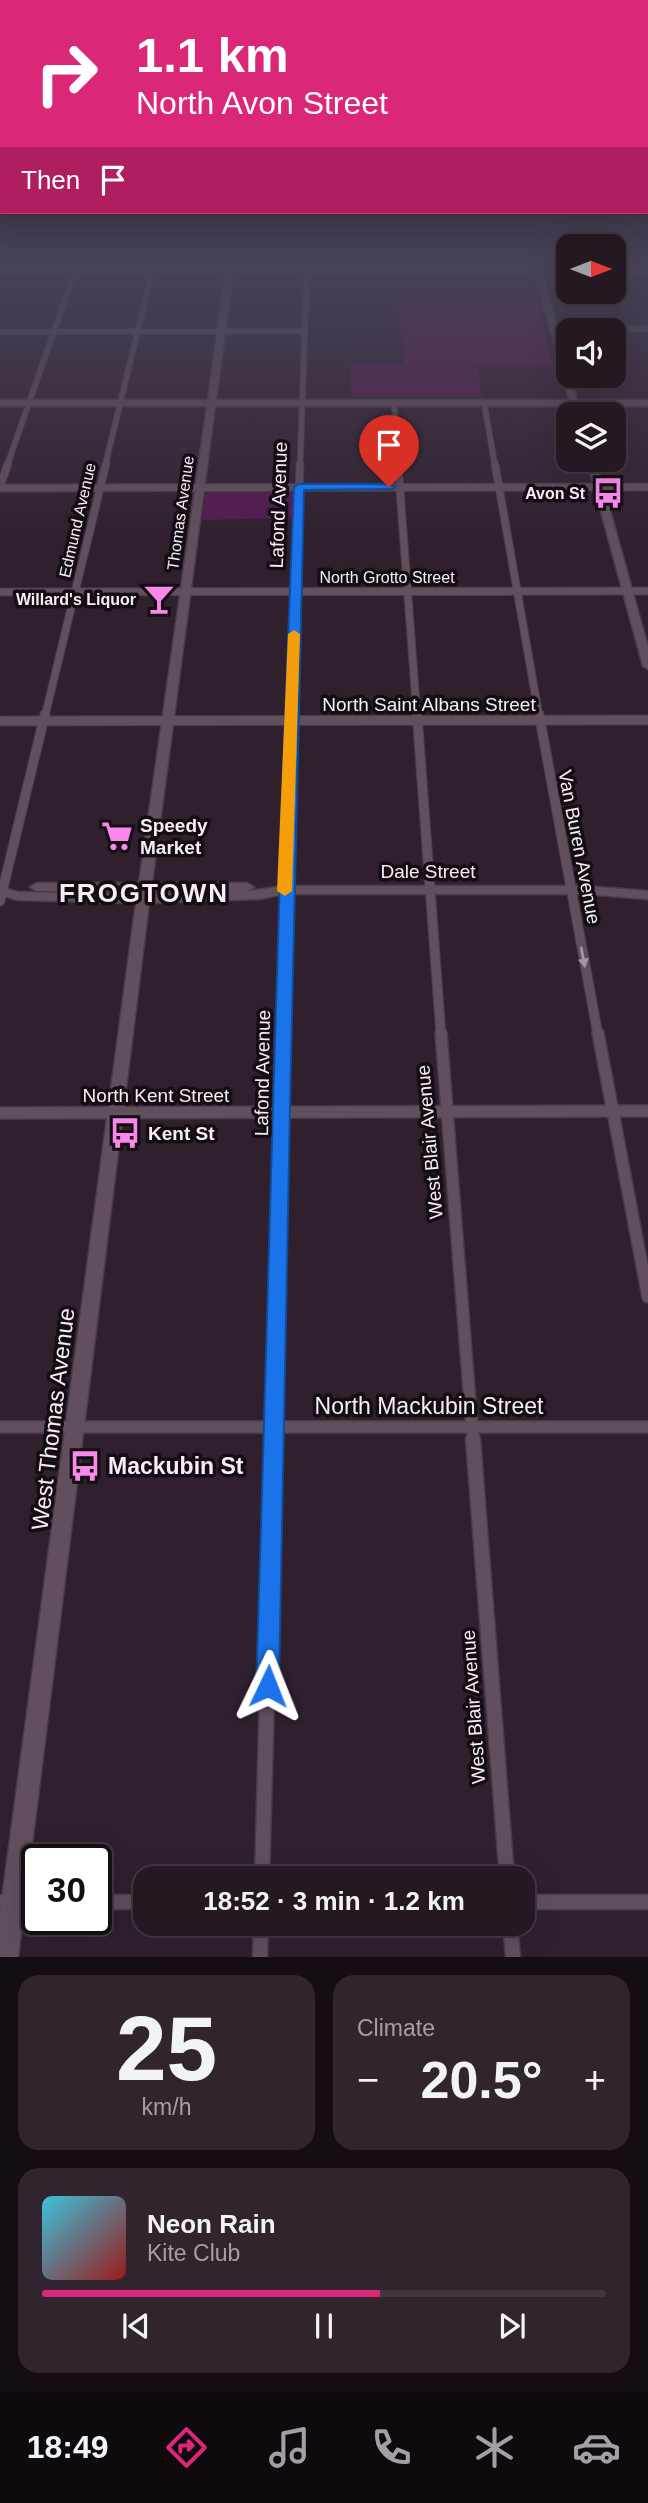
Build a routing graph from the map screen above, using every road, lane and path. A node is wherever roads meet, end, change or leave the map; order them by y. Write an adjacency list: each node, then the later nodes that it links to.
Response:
1 (44, 359): 16 (street)
2 (130, 359): 6 (street, Edmund Avenue)
3 (217, 359): 7 (street, Thomas Avenue)
4 (304, 359): 8 (street, Lafond Avenue)
5 (562, 359): 12 (street)
6 (120, 402): 7 (street); 16 (street); 24 (street, Edmund Avenue)
7 (211, 402): 8 (street); 25 (street, Thomas Avenue)
8 (303, 402): 9 (street); 19 (street, Lafond Avenue)
9 (394, 402): 10 (street); 20 (street, West Blair Avenue)
10 (484, 402): 11 (street); 21 (street, Van Buren Avenue)
11 (556, 402)
12 (574, 402)
13 (626, 402): 14 (street)
14 (648, 402)
15 (0, 403): 16 (street)
16 (29, 403): 18 (street)
17 (594, 472): 22 (street)
18 (0, 487): 24 (street)
19 (299, 487): 20 (street); 25 (street); 26 (street, Lafond Avenue)
20 (399, 487): 21 (street); 27 (street, West Blair Avenue)
21 (498, 487): 22 (street); 28 (street, Van Buren Avenue)
22 (598, 487): 23 (street); 29 (street)
23 (648, 487)
24 (99, 488): 25 (street); 32 (street, Edmund Avenue)
25 (200, 488): 33 (street, Thomas Avenue)
26 (296, 591): 27 (street, North Grotto Street); 33 (street, North Grotto Street); 36 (street, Lafond Avenue)
27 (406, 591): 28 (street, North Grotto Street); 37 (street, West Blair Avenue)
28 (516, 591): 29 (street, North Grotto Street); 38 (street, Van Buren Avenue)
29 (627, 591): 30 (street, North Grotto Street); 34 (street)
30 (648, 591)
31 (0, 592): 32 (street, North Grotto Street)
32 (74, 592): 33 (street, North Grotto Street); 41 (street, Edmund Avenue)
33 (186, 592): 35 (street, Thomas Avenue)
34 (648, 666)
35 (167, 720): 36 (street, North Saint Albans Street); 41 (street, North Saint Albans Street); 46 (street, Thomas Avenue)
36 (291, 720): 37 (street, North Saint Albans Street); 45 (street, Lafond Avenue)
37 (416, 720): 38 (street, North Saint Albans Street); 43 (street, West Blair Avenue)
38 (539, 720): 39 (street, North Saint Albans Street); 44 (street, Van Buren Avenue)
39 (648, 720)
40 (0, 721): 41 (street, North Saint Albans Street)
41 (43, 721): 47 (street, Edmund Avenue)
42 (648, 886): 44 (street, Dale Street)
43 (428, 890): 44 (street, Dale Street); 45 (street, Dale Street); 49 (street, West Blair Avenue)
44 (577, 890): 48 (street, Dale Street); 54 (street, Van Buren Avenue, one-way to 54)
45 (279, 891): 46 (street, Dale Street); 53 (street, Lafond Avenue)
46 (144, 893): 47 (street, Dale Street); 52 (street, West Thomas Avenue)
47 (1, 894)
48 (648, 895)
49 (448, 1111): 53 (street, North Kent Street); 54 (street, North Kent Street); 56 (street, West Blair Avenue)
50 (648, 1111): 54 (street, North Kent Street)
51 (0, 1112): 52 (street, North Kent Street)
52 (116, 1112): 53 (street, North Kent Street); 58 (street, West Thomas Avenue)
53 (283, 1112): 59 (street, Lafond Avenue)
54 (613, 1112): 55 (street, Van Buren Avenue)
55 (648, 1297)
56 (474, 1426): 59 (street, North Mackubin Street); 60 (street, North Mackubin Street); 62 (street, West Blair Avenue)
57 (0, 1427): 58 (street, North Mackubin Street)
58 (76, 1427): 59 (street, North Mackubin Street); 63 (street, West Thomas Avenue)
59 (275, 1427): 61 (street, Lafond Avenue)
60 (648, 1427)
61 (262, 1866)
62 (506, 1866)
63 (7, 1902): 70 (street, West Thomas Avenue)
64 (112, 1902): 65 (street)
65 (133, 1902)
66 (535, 1902): 67 (street)
67 (648, 1902)
68 (261, 1936): 71 (street)
69 (511, 1936): 72 (street)
70 (6, 1957)
71 (260, 1957)
72 (513, 1957)

